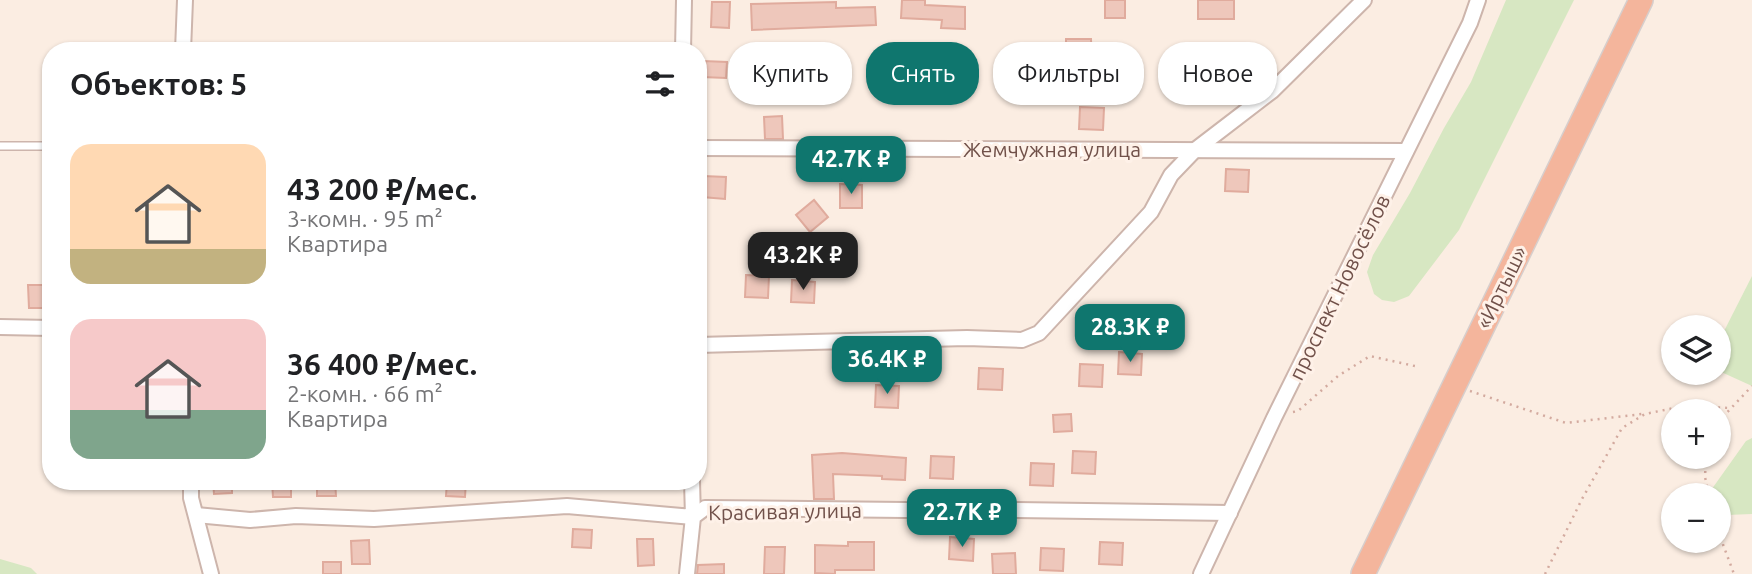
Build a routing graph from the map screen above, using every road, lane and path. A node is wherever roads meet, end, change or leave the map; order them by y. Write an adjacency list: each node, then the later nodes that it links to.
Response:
1 (185, 0): 6 (street)
2 (684, 0): 7 (street)
3 (1364, 0): 11 (street)
4 (1478, 0): 12 (street, проспект Новосёлов)
5 (1644, 6): 32 (highway, «Иртыш»)
6 (183, 42)
7 (682, 42)
8 (0, 146): 9 (lane)
9 (42, 146)
10 (707, 148): 11 (street, Жемчужная улица)
11 (1195, 150): 12 (street, Жемчужная улица); 15 (street)
12 (1406, 151): 22 (street, проспект Новосёлов)
13 (0, 327): 14 (street)
14 (42, 328)
15 (707, 345)
16 (1419, 367): 22 (path)
17 (1752, 386): 19 (path)
18 (1470, 391): 21 (path)
19 (1731, 407)
20 (1661, 411): 21 (path)
21 (1645, 414): 33 (path)
22 (1274, 418): 25 (street, проспект Новосёлов)
23 (191, 490): 26 (street)
24 (692, 490): 27 (street)
25 (1230, 513): 27 (street, Красивая улица); 31 (street, проспект Новосёлов)
26 (196, 515): 27 (street); 29 (street)
27 (693, 517): 30 (street, Красивая улица)
28 (1726, 553): 34 (path)
29 (211, 574)
30 (687, 574)
31 (1201, 574)
32 (1363, 574)
33 (1545, 574)
34 (1734, 574)

